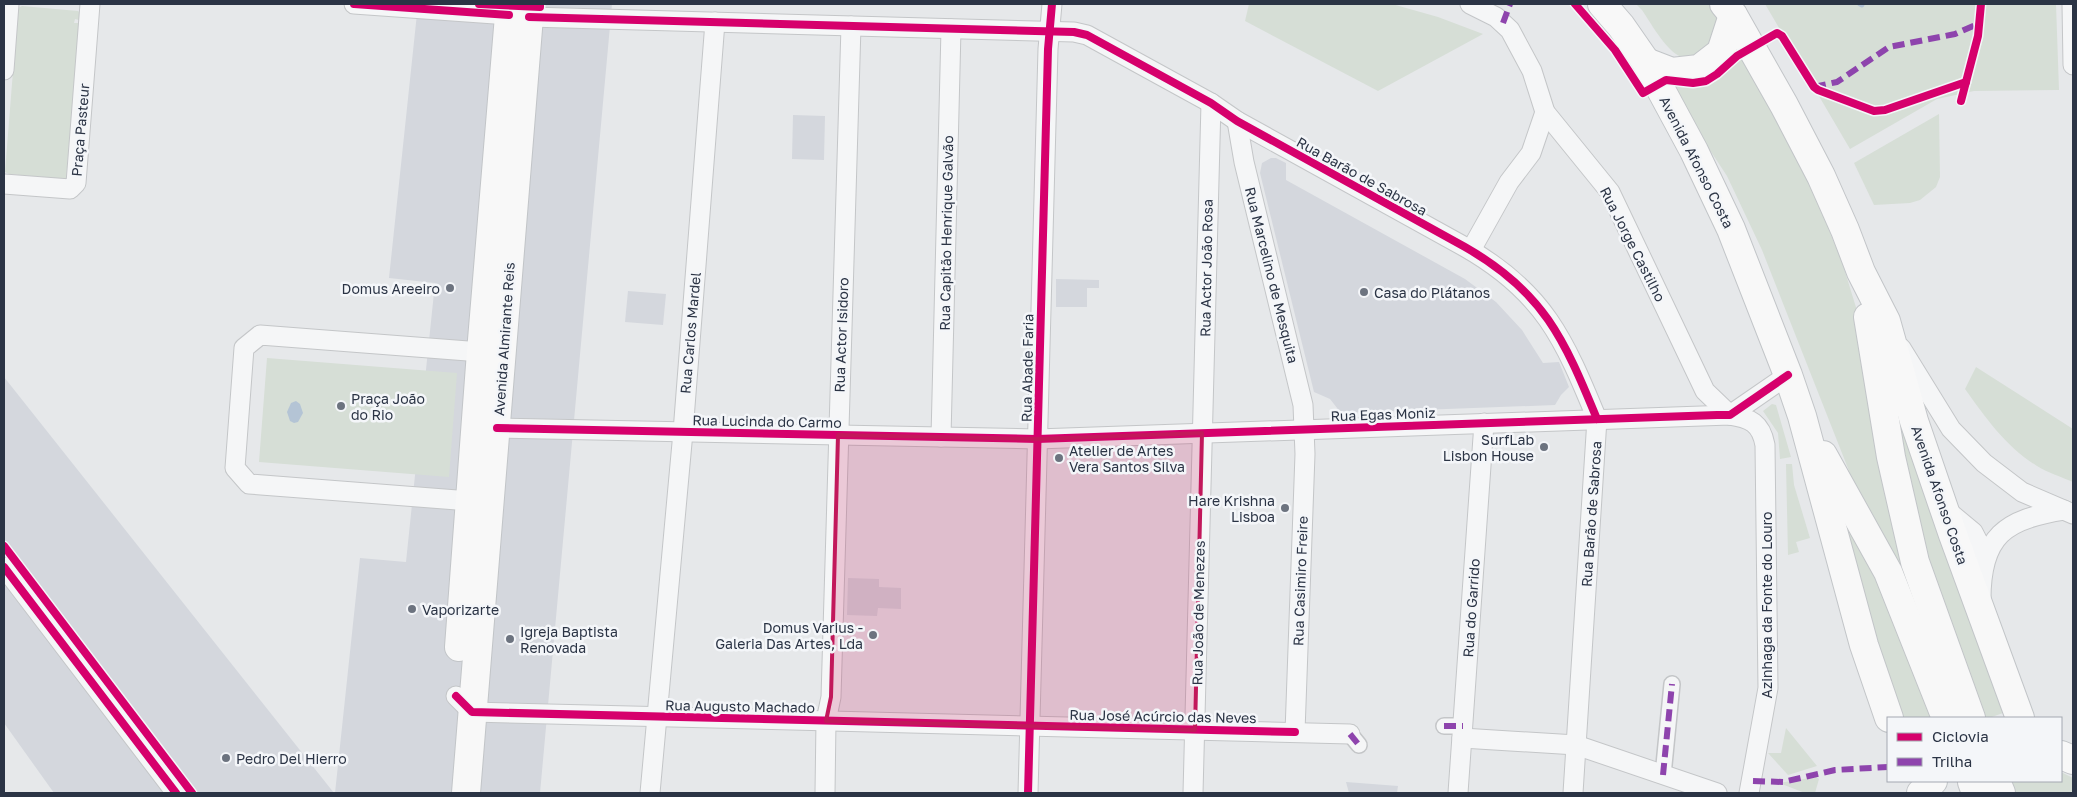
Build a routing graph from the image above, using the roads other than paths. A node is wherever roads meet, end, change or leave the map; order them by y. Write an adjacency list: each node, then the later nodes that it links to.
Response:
1 (9, 4): 16 (street)
2 (90, 4): 22 (street, Praça Pasteur)
3 (354, 4): 8 (street, Rua Barão de Sabrosa)
4 (1052, 4): 13 (street, Rua Abade Faria)
5 (1470, 4): 18 (street, Rua Jorge Castilho)
6 (1602, 4): 14 (main road, Avenida Afonso Costa)
7 (2072, 4): 15 (street)
8 (519, 10): 10 (street, Rua Barão de Sabrosa); 26 (main road, Avenida Almirante Reis); 32 (main road, Avenida Almirante Reis)
9 (1728, 10): 14 (main road); 24 (main road, Avenida Afonso Costa)
10 (715, 22): 11 (street, Rua Barão de Sabrosa); 34 (street, Rua Carlos Mardel)
11 (851, 26): 12 (street, Rua Barão de Sabrosa); 36 (street, Rua Actor Isidoro)
12 (951, 29): 13 (street, Rua Barão de Sabrosa); 37 (street, Rua Capitão Henrique Galvão)
13 (1049, 32): 17 (street, Rua Barão de Sabrosa); 38 (street, Rua Abade Faria)
14 (1646, 62): 27 (main road, Avenida Afonso Costa)
15 (2073, 64)
16 (4, 70)
17 (1211, 103): 19 (street, Rua Barão de Sabrosa); 35 (street, Rua Actor João Rosa)
18 (1544, 112): 20 (street, Rua Jorge Castilho); 21 (street)
19 (1237, 121): 23 (street, Rua Barão de Sabrosa); 33 (street, Rua Marcelino de Mesquita)
20 (1559, 129): 21 (street); 28 (street, Rua Jorge Castilho)
21 (1531, 153): 23 (street)
22 (4, 184)
23 (1471, 250): 30 (street, Rua Barão de Sabrosa)
24 (1861, 272): 25 (main road, Avenida Afonso Costa); 53 (main road, Avenida Afonso Costa)
25 (1886, 321): 40 (street); 42 (main road, Avenida Afonso Costa)
26 (481, 352): 32 (main road, Avenida Almirante Reis); 41 (street)
27 (1788, 375): 28 (street); 29 (main road, Avenida Afonso Costa)
28 (1730, 415): 30 (street, Rua Egas Moniz); 39 (street, Rua Egas Moniz)
29 (1802, 416): 51 (main road, Avenida Afonso Costa); 52 (main road, Avenida Afonso Costa)
30 (1597, 420): 31 (street, Rua Egas Moniz); 62 (street, Rua Barão de Sabrosa)
31 (1484, 423): 33 (street, Rua Egas Moniz); 60 (street, Rua do Garrido)
32 (486, 427): 34 (street, Rua Lucinda do Carmo); 41 (main road, Avenida Almirante Reis); 49 (main road, Avenida Almirante Reis)
33 (1304, 429): 35 (street, Rua Egas Moniz); 59 (street, Rua Casimiro Freire)
34 (682, 432): 36 (street, Rua Lucinda do Carmo); 50 (street, Rua Carlos Mardel)
35 (1202, 433): 38 (street, Rua Egas Moniz); 58 (street, Rua João de Menezes)
36 (838, 435): 37 (street, Rua Lucinda do Carmo); 55 (street, Rua Actor Isidoro)
37 (941, 437): 38 (street, Rua Lucinda do Carmo)
38 (1038, 439): 56 (street, Rua Abade Faria)
39 (1765, 445): 76 (street, Azinhaga da Fonte do Louro)
40 (2016, 487): 43 (street); 44 (street)
41 (470, 501): 49 (main road, Avenida Almirante Reis)
42 (1944, 508): 45 (street); 47 (main road, Avenida Afonso Costa)
43 (2068, 512): 44 (street)
44 (2022, 520): 45 (street)
45 (1986, 557): 47 (street)
46 (4, 567): 66 (street)
47 (1982, 612): 54 (main road, Avenida Afonso Costa)
48 (1672, 684): 63 (street)
49 (464, 704): 50 (street, Rua Augusto Machado); 67 (main road, Avenida Almirante Reis); 68 (main road, Avenida Almirante Reis)
50 (656, 717): 55 (street, Rua Augusto Machado); 69 (street, Rua Carlos Mardel)
51 (1889, 717)
52 (1946, 717)
53 (1971, 717)
54 (2020, 717)
55 (826, 721): 56 (street, Rua Augusto Machado); 70 (street, Rua Actor Isidoro)
56 (1030, 726): 58 (street, Rua José Acúrcio das Neves); 71 (street, Rua Abade Faria)
57 (1444, 726): 60 (street)
58 (1195, 730): 59 (street, Rua José Acúrcio das Neves); 72 (street, Rua João de Menezes)
59 (1295, 732): 61 (street, Rua José Acúrcio das Neves)
60 (1463, 732): 62 (street); 73 (street, Rua do Garrido)
61 (1355, 740)
62 (1576, 745): 63 (street); 74 (street, Rua Barão de Sabrosa)
63 (1663, 775): 75 (street)
64 (1932, 782): 77 (main road)
65 (1981, 785): 78 (main road)
66 (176, 793)
67 (448, 793)
68 (466, 793)
69 (650, 793)
70 (825, 793)
71 (1028, 793)
72 (1193, 793)
73 (1458, 793)
74 (1573, 793)
75 (1717, 793)
76 (1750, 793)
77 (1921, 793)
78 (2001, 793)

